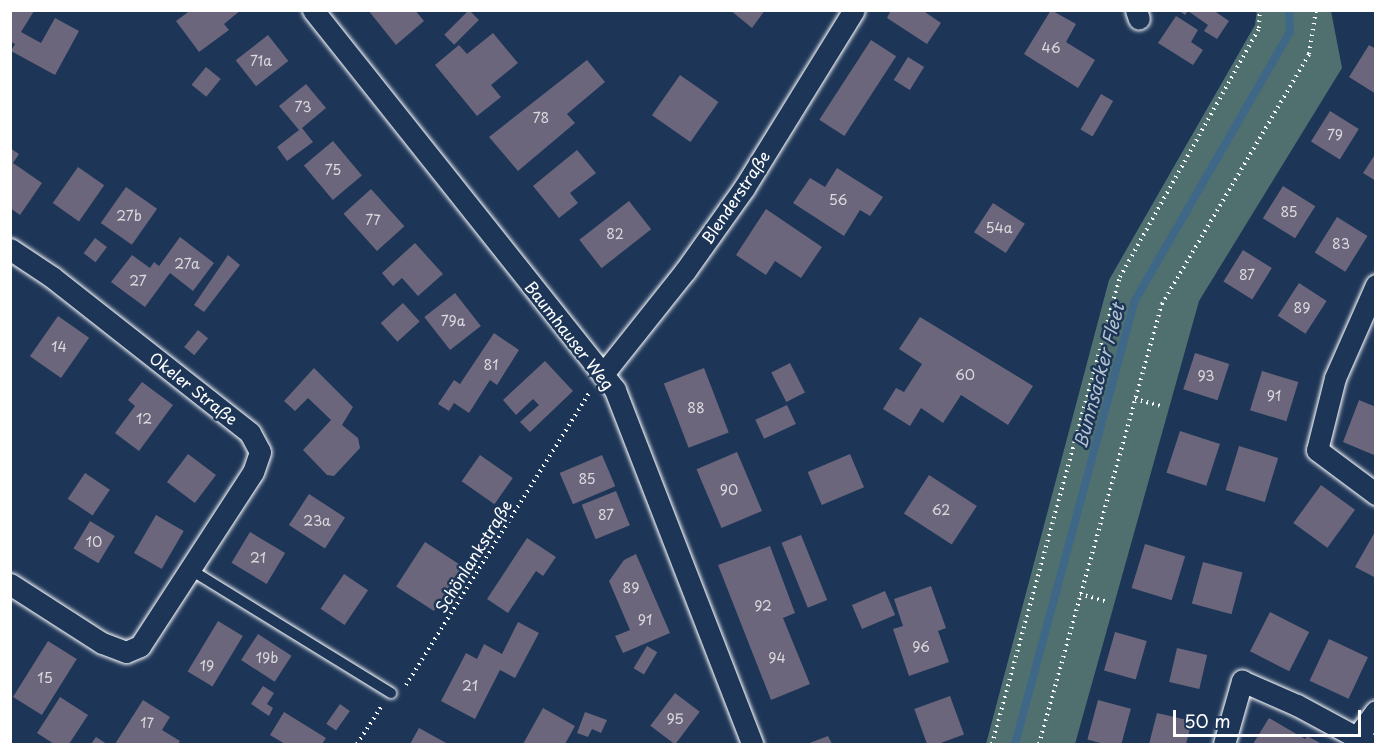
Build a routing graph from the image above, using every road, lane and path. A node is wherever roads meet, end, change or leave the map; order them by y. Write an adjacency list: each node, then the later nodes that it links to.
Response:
1 (313, 10): 7 (street, Baumhauser Weg)
2 (854, 10): 7 (street, Blenderstraße)
3 (1260, 10): 20 (path)
4 (1316, 10): 8 (path)
5 (10, 249): 11 (street, Okeler Straße)
6 (1376, 285): 10 (street)
7 (603, 374): 15 (path, Schönlankstraße); 19 (street, Baumhauser Weg)
8 (1136, 399): 9 (path); 13 (path)
9 (1162, 406)
10 (1376, 494)
11 (191, 570): 12 (street, Okeler Straße); 15 (lane)
12 (10, 584)
13 (1080, 594): 14 (path); 21 (path)
14 (1108, 602)
15 (391, 693): 18 (path, Schönlankstraße)
16 (1376, 711): 17 (street)
17 (1363, 741): 22 (street)
18 (357, 744)
19 (752, 744)
20 (992, 744)
21 (1039, 744)
22 (1224, 744)

